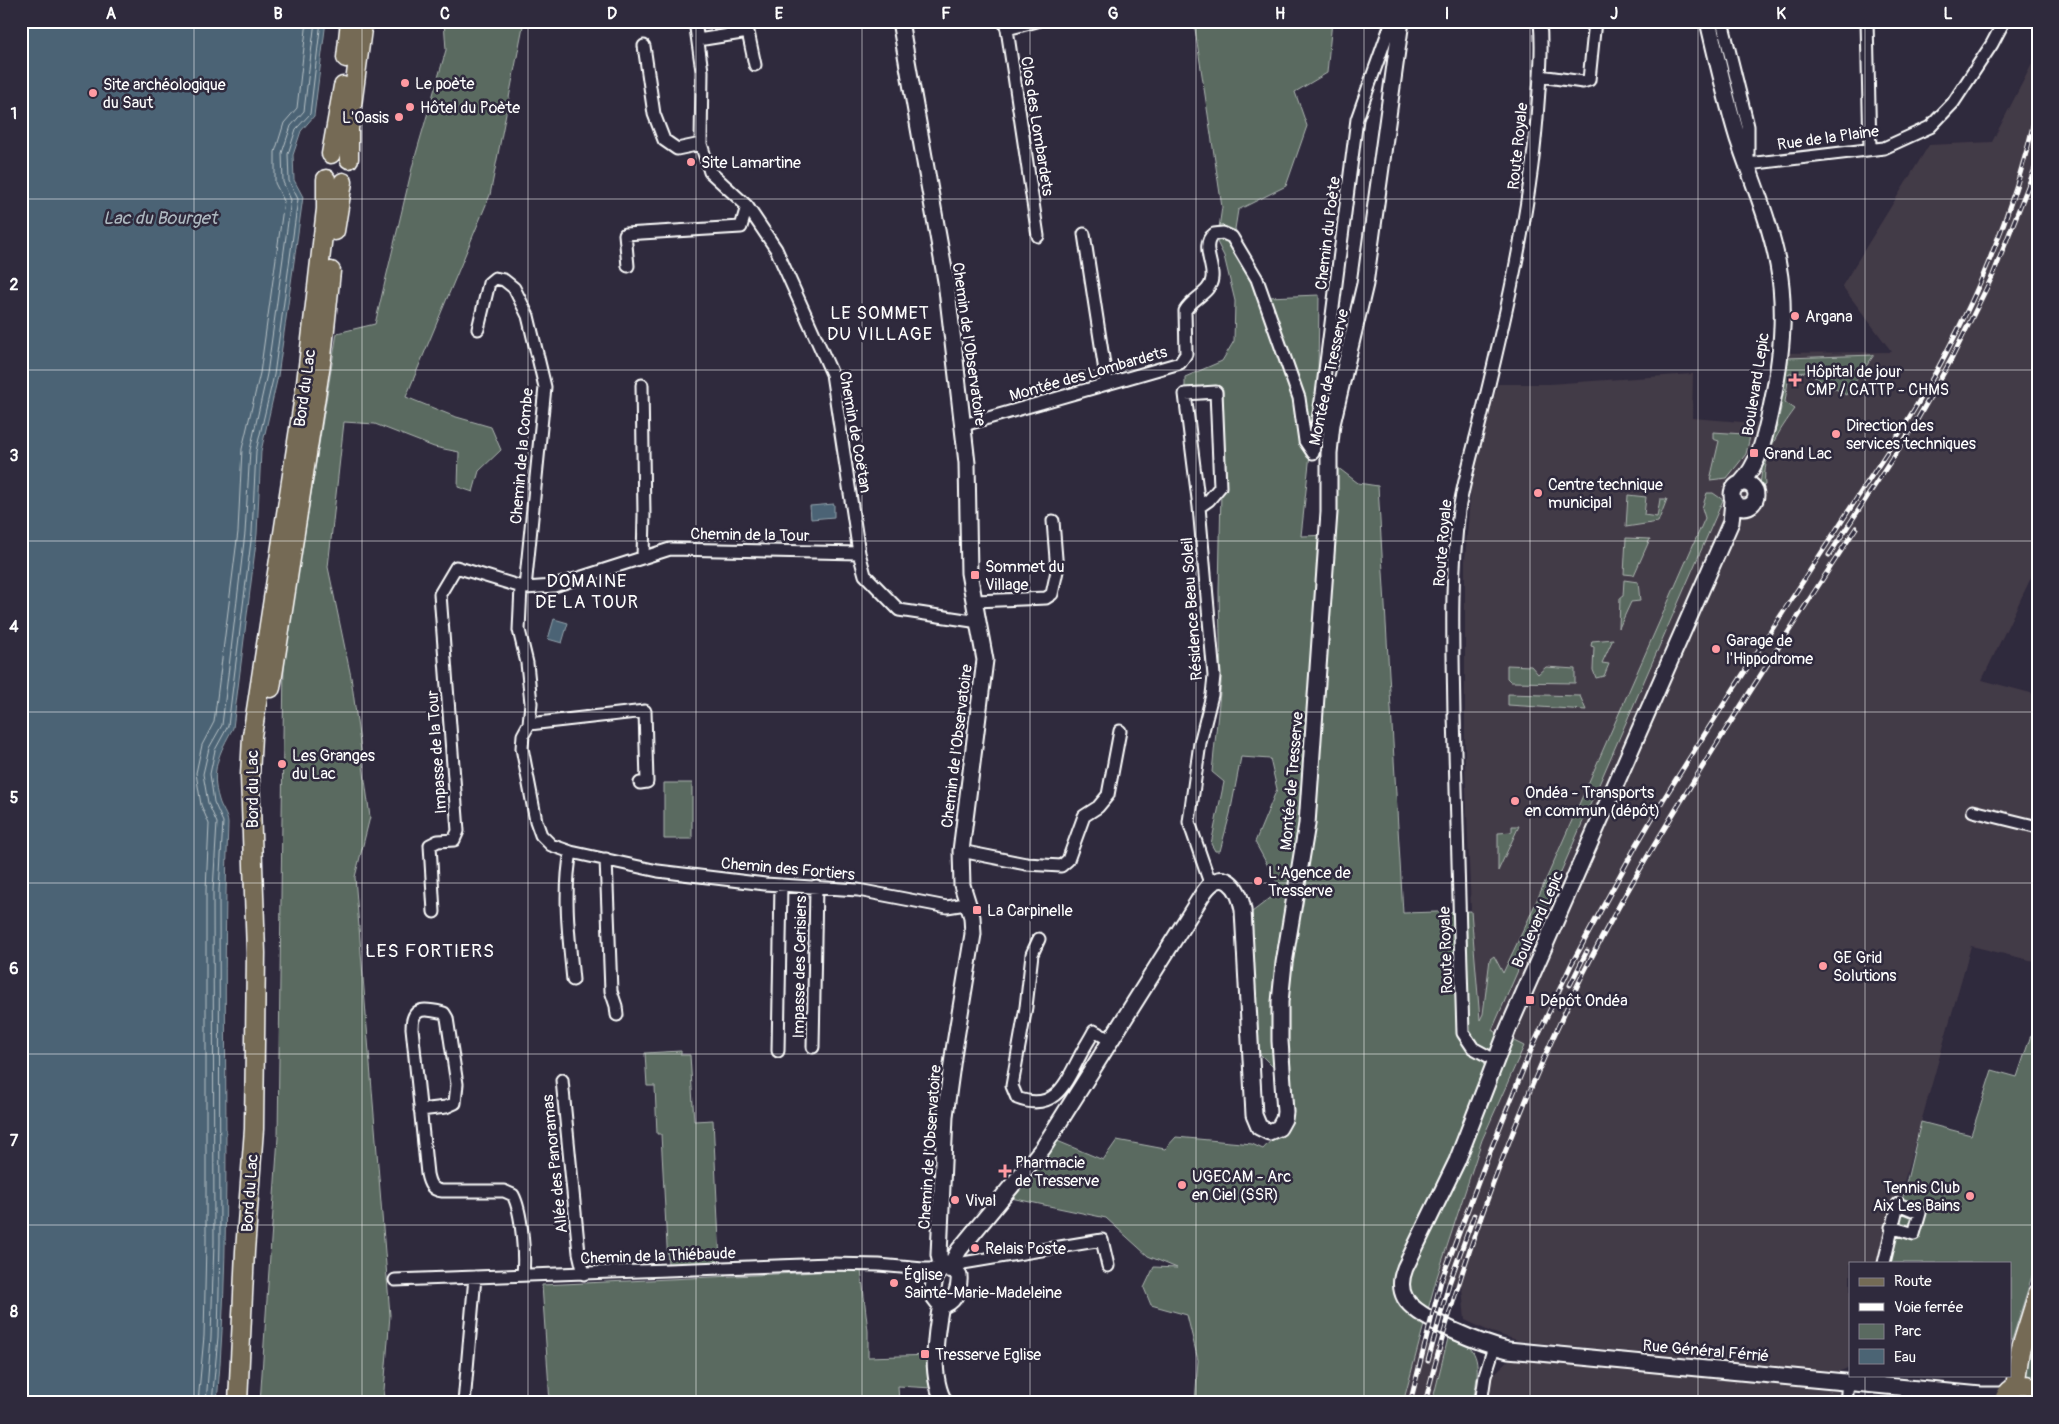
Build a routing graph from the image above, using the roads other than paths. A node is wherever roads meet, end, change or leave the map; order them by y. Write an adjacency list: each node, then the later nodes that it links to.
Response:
1 (350, 21): 22 (main road)
2 (363, 21): 23 (main road)
3 (695, 21): 16 (street, Chemin de Coëtan)
4 (1037, 21): 14 (street)
5 (1392, 21): 36 (street, Chemin du Poète)
6 (1402, 21): 32 (street, Montée de Tresserve)
7 (1540, 21): 19 (street, Route Royale)
8 (1595, 21): 19 (street)
9 (1708, 21): 24 (street, Boulevard Lepic)
10 (1722, 21): 24 (street, Boulevard Lepic)
11 (1867, 21): 21 (street)
12 (2004, 21): 21 (street, Rue de la Plaine)
13 (903, 22): 35 (street, Chemin de l'Observatoire)
14 (1006, 25): 29 (street, Clos des Lombardets)
15 (747, 26): 16 (street); 18 (street)
16 (698, 40): 20 (street, Chemin de Coëtan)
17 (644, 46): 20 (street)
18 (755, 66)
19 (1540, 76): 67 (street, Route Royale)
20 (701, 144): 27 (street, Chemin de Coëtan)
21 (1870, 150): 24 (street, Rue de la Plaine)
22 (331, 154): 23 (main road); 25 (main road)
23 (349, 159): 26 (main road)
24 (1748, 164): 37 (street, Boulevard Lepic)
25 (326, 179): 26 (main road); 47 (main road, Bord du Lac)
26 (343, 182): 47 (main road, Bord du Lac)
27 (747, 206): 30 (street); 41 (street, Chemin de Coëtan)
28 (1084, 234): 33 (street)
29 (1038, 236)
30 (628, 266)
31 (478, 330): 44 (street, Chemin de la Combe)
32 (1344, 374): 36 (street); 56 (street, Montée de Tresserve)
33 (1108, 384): 35 (street, Montée des Lombardets); 36 (street, Montée des Lombardets)
34 (642, 385): 42 (street)
35 (964, 425): 45 (street, Chemin de l'Observatoire)
36 (1313, 453)
37 (1747, 487): 38 (street); 38 (street)
38 (1740, 504): 67 (street, Boulevard Lepic)
39 (1199, 507): 39 (street, Résidence Beau Soleil); 56 (street, Résidence Beau Soleil)
40 (1053, 521): 45 (street)
41 (859, 553): 42 (street, Chemin de la Tour); 46 (street, Chemin de Coëtan)
42 (642, 558): 44 (street, Chemin de la Tour)
43 (452, 573): 44 (street, Chemin de la Tour); 60 (street, Impasse de la Tour)
44 (523, 588): 48 (street, Chemin des Fortiers)
45 (975, 601): 46 (street, Chemin de l'Observatoire)
46 (979, 622): 53 (street, Chemin de l'Observatoire)
47 (262, 707): 87 (main road, Bord du Lac); 88 (main road, Bord du Lac)
48 (529, 724): 50 (street); 54 (street, Chemin des Fortiers)
49 (1120, 731): 53 (street)
50 (640, 783)
51 (1973, 811): 52 (street)
52 (2038, 827)
53 (961, 851): 59 (street, Chemin de l'Observatoire)
54 (571, 852): 55 (street, Chemin des Fortiers); 62 (street)
55 (606, 859): 57 (street, Chemin des Fortiers); 63 (street)
56 (1210, 883): 64 (street)
57 (781, 885): 58 (street, Chemin des Fortiers); 66 (street)
58 (816, 886): 59 (street, Chemin des Fortiers); 65 (street, Impasse des Cerisiers)
59 (966, 904): 73 (street, Chemin de l'Observatoire)
60 (434, 912)
61 (1039, 939): 64 (street)
62 (573, 980)
63 (617, 1016)
64 (1110, 1040): 73 (street)
65 (814, 1048)
66 (778, 1051)
67 (1495, 1060): 80 (street, Boulevard Lepic)
68 (562, 1080): 75 (street, Allée des Panoramas)
69 (420, 1110): 69 (street); 74 (street)
70 (1891, 1227): 71 (street)
71 (1884, 1262)
72 (1108, 1266): 73 (street)
73 (941, 1270): 75 (street, Chemin de la Thiébaude); 79 (street); 79 (street)
74 (523, 1274): 75 (street, Chemin de la Thiébaude); 76 (street, Chemin de la Thiébaude)
75 (584, 1274)
76 (475, 1277): 77 (street, Chemin de la Thiébaude); 89 (street)
77 (395, 1280)
78 (2038, 1293): 82 (main road)
79 (941, 1304): 90 (street)
80 (1434, 1320): 81 (street, Rue Général Férrié)
81 (1494, 1347): 84 (street, Rue Général Férrié); 91 (street)
82 (2012, 1374)
83 (2011, 1376): 86 (main road)
84 (1853, 1380): 86 (street, Rue Général Férrié); 92 (street)
85 (2038, 1390): 86 (main road)
86 (2004, 1397)
87 (238, 1403)
88 (249, 1403)
89 (464, 1403)
90 (945, 1403)
91 (1481, 1403)
92 (1846, 1403)

